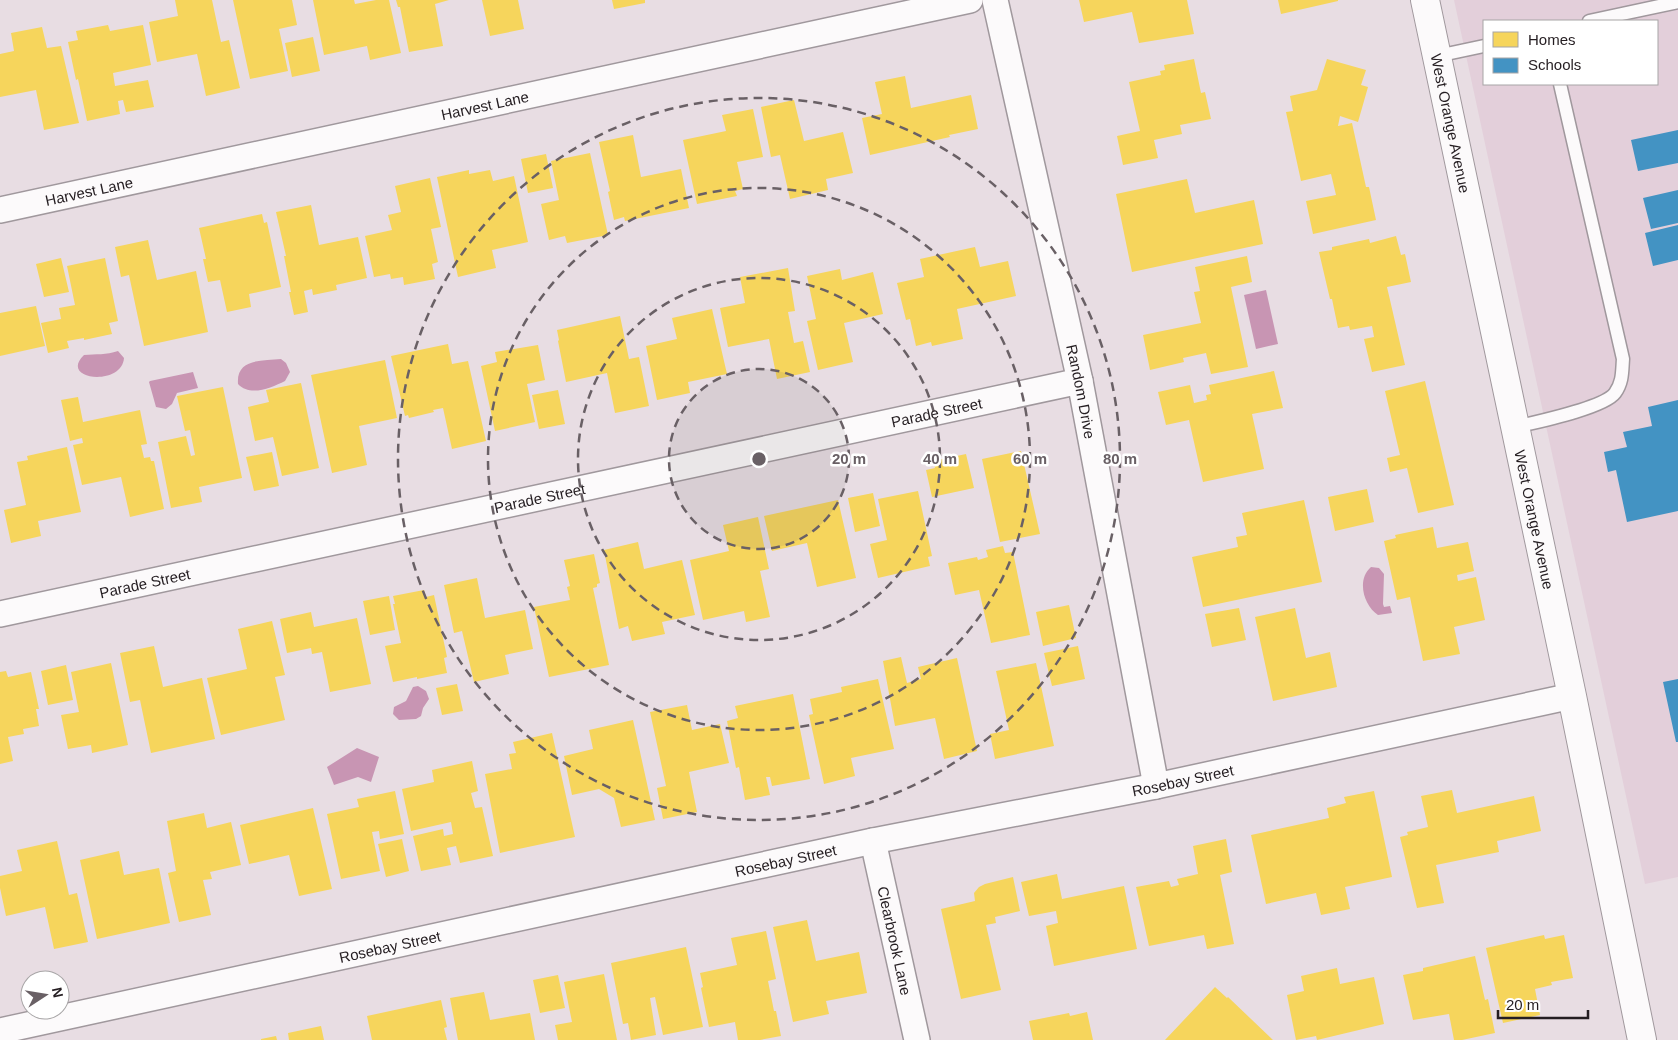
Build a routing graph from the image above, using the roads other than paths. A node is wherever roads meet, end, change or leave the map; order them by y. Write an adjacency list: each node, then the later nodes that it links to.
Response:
1 (970, 0): 9 (street, Harvest Lane)
2 (995, 0): 10 (street, Random Drive)
3 (1425, 0): 7 (street, West Orange Avenue)
4 (1678, 2): 5 (lane)
5 (1594, 20)
6 (1483, 46): 7 (lane)
7 (1437, 56): 11 (street, West Orange Avenue)
8 (1560, 85): 11 (lane)
9 (0, 210)
10 (1080, 381): 12 (street, Parade Street); 14 (street, Random Drive)
11 (1515, 427): 13 (street, West Orange Avenue)
12 (0, 614)
13 (1572, 696): 14 (street, Rosebay Street); 18 (street, West Orange Avenue)
14 (1156, 786): 15 (street, Rosebay Street)
15 (873, 841): 16 (street, Rosebay Street); 17 (street, Clearbrook Lane)
16 (0, 1031)
17 (917, 1040)
18 (1642, 1040)

